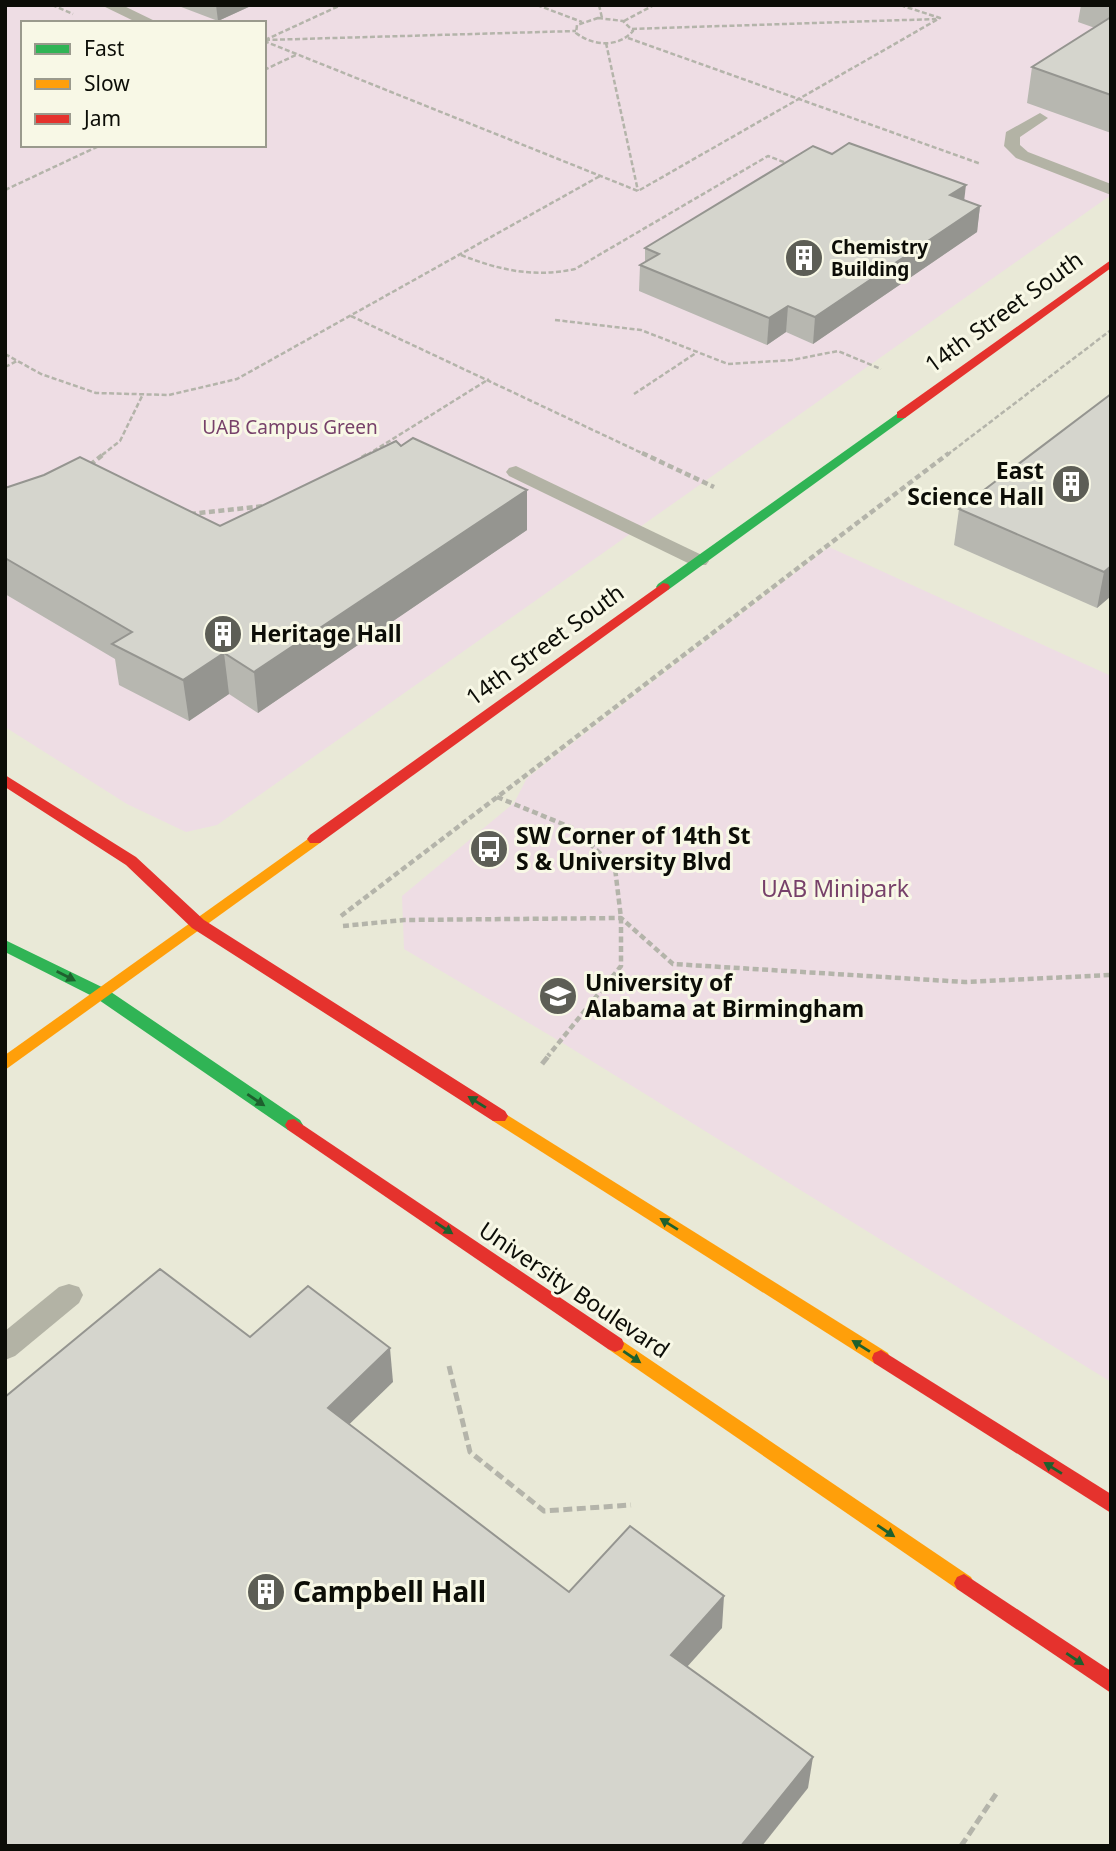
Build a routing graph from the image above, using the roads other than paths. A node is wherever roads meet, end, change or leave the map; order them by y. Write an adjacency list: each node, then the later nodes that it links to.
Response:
1 (108, 5): 2 (lane)
2 (147, 21)
3 (1040, 118): 4 (lane)
4 (1111, 190)
5 (1111, 262): 7 (main road, 14th Street South)
6 (516, 472): 7 (lane)
7 (699, 561): 9 (main road, 14th Street South)
8 (5, 780): 9 (main road)
9 (198, 924): 11 (main road, 14th Street South); 15 (main road, one-way to 9)
10 (5, 945): 11 (main road, University Boulevard, one-way to 11)
11 (102, 994): 12 (main road, 14th Street South); 16 (main road, University Boulevard, one-way to 16)
12 (5, 1064)
13 (69, 1295): 14 (lane)
14 (5, 1348)
15 (1111, 1505)
16 (1111, 1683)

